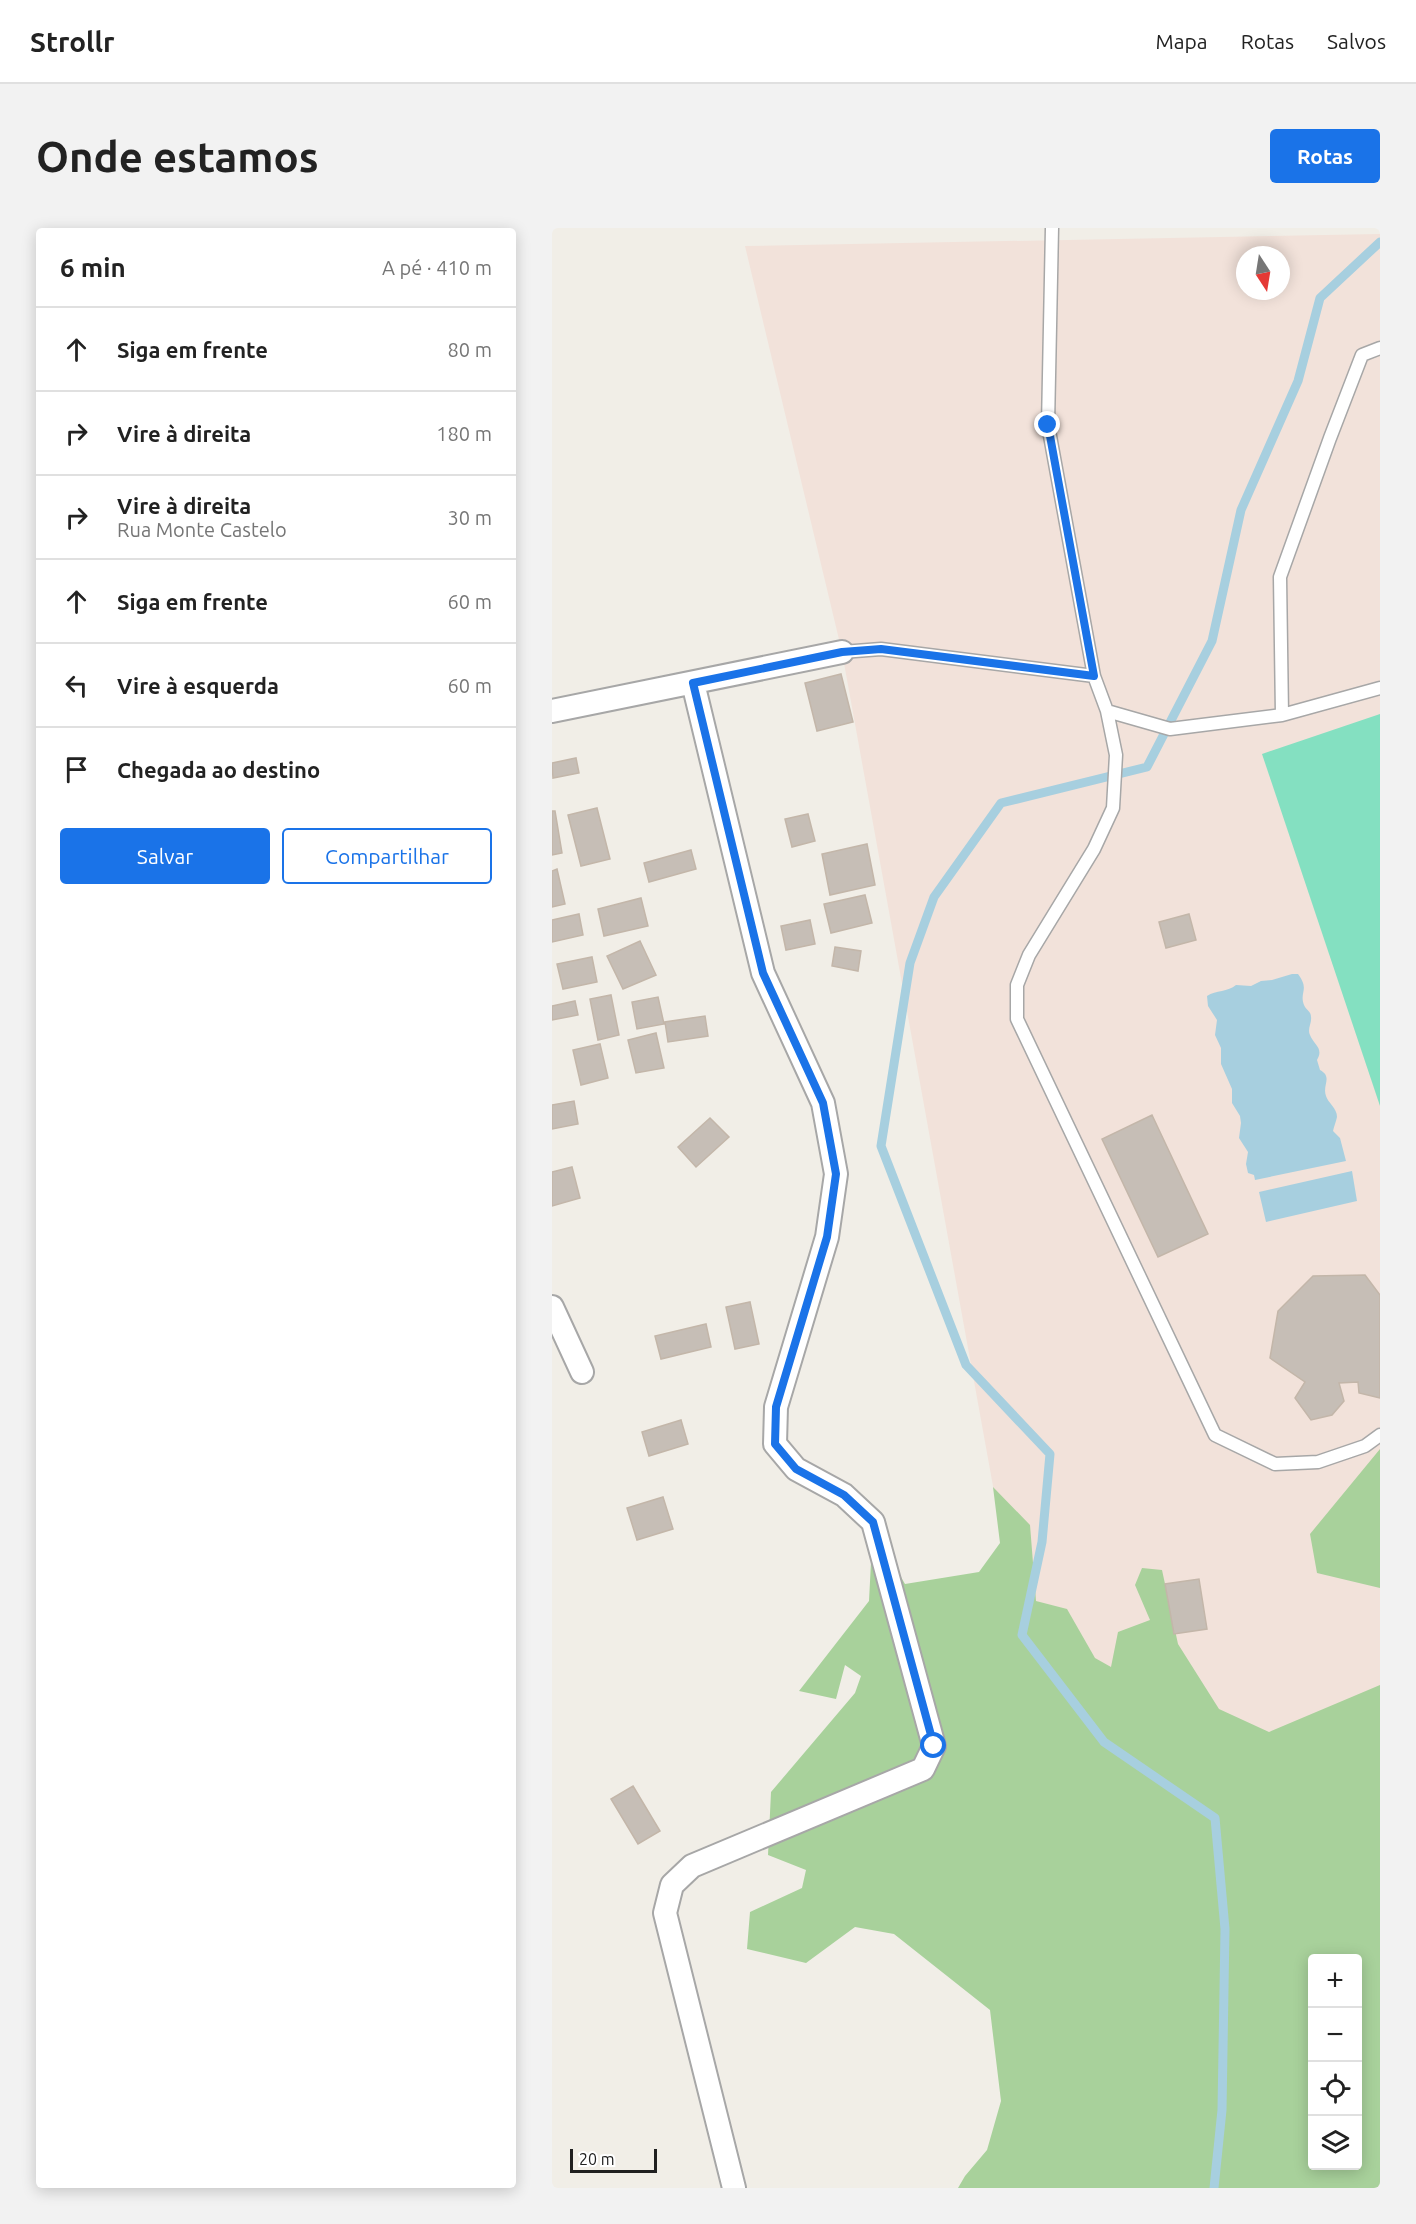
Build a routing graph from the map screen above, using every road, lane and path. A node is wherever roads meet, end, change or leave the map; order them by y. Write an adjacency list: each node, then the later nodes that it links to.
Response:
1 (1052, 228): 4 (lane)
2 (1380, 348): 9 (lane)
3 (842, 652): 4 (lane); 5 (street)
4 (1094, 676): 8 (lane)
5 (693, 683): 7 (street); 13 (street)
6 (1380, 688): 9 (lane)
7 (552, 711)
8 (1107, 711): 9 (lane); 12 (lane)
9 (1282, 715)
10 (552, 1307): 11 (street)
11 (582, 1372)
12 (1380, 1435)
13 (734, 2188)

